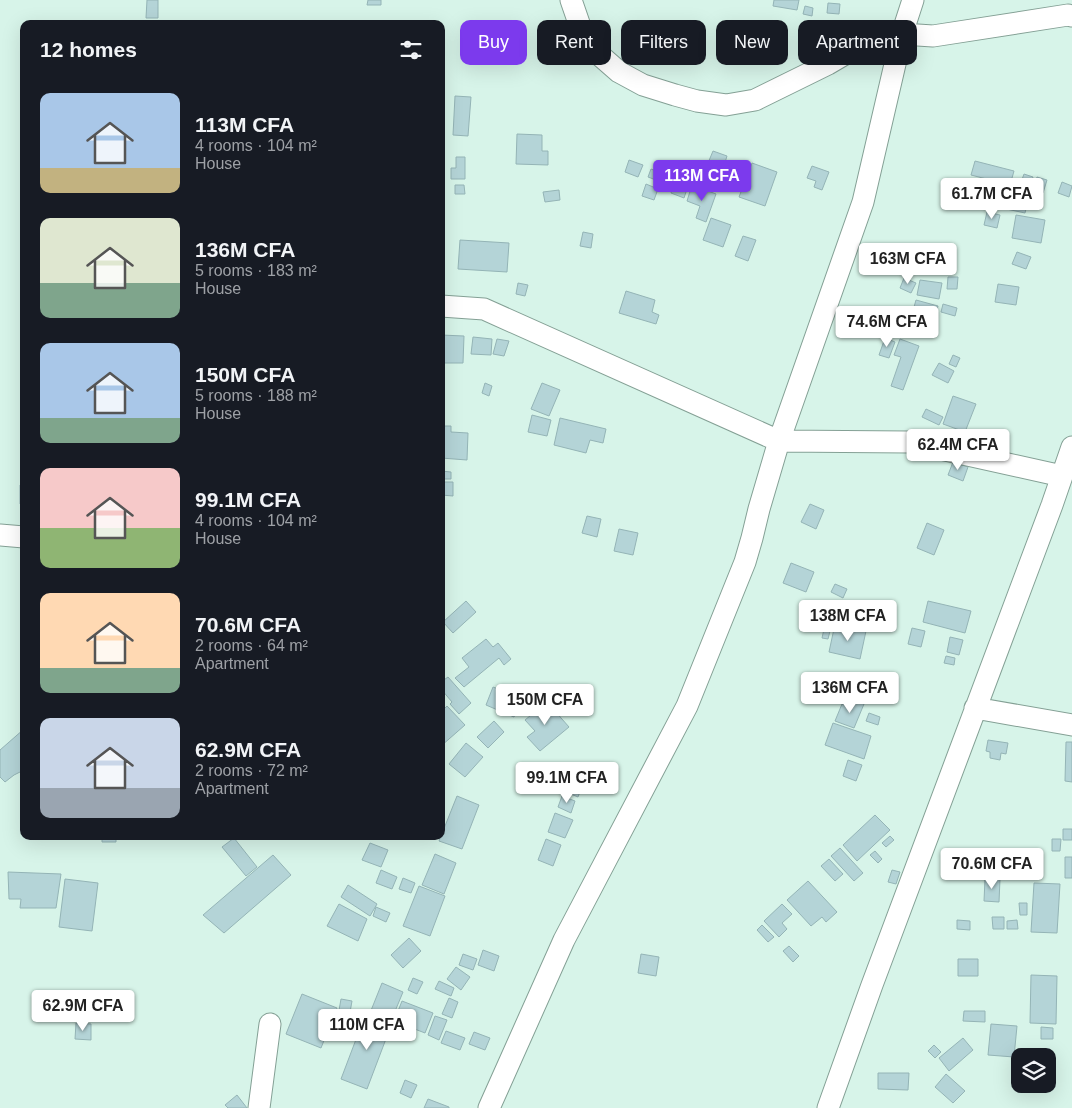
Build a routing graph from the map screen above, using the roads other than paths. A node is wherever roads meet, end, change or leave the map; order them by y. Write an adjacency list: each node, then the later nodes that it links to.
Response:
1 (571, 0): 6 (street)
2 (913, 0): 4 (street)
3 (1072, 16): 5 (street)
4 (907, 20)
5 (917, 35)
6 (826, 65)
7 (895, 65): 9 (street)
8 (445, 306): 9 (street)
9 (779, 441): 11 (street); 18 (street)
10 (1072, 448): 11 (street)
11 (1062, 476): 14 (street)
12 (0, 535): 13 (street)
13 (20, 537)
14 (975, 708): 15 (street); 19 (street)
15 (1072, 725)
16 (270, 1024): 17 (street)
17 (259, 1108)
18 (489, 1108)
19 (828, 1108)

